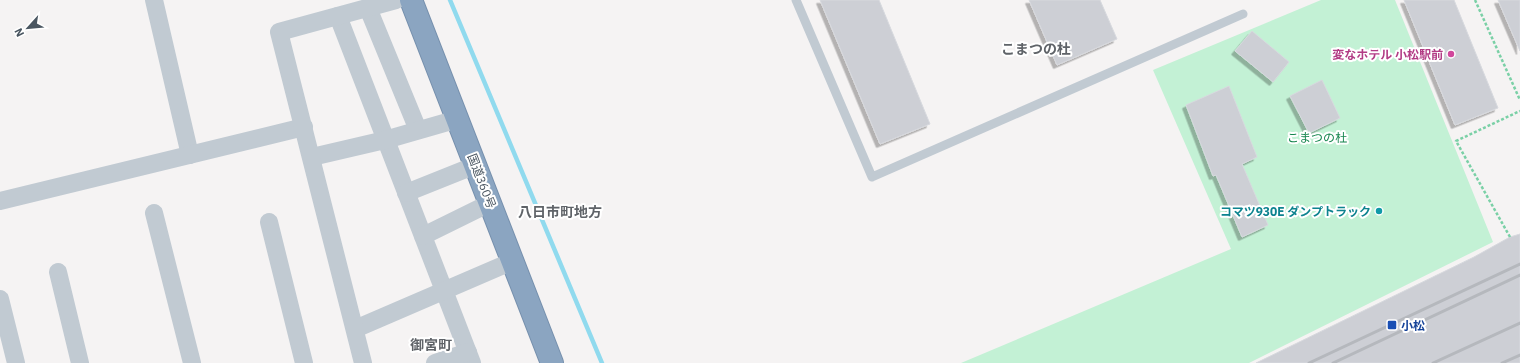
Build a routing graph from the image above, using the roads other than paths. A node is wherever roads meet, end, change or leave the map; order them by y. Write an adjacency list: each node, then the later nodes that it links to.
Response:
1 (154, 0): 12 (street)
2 (396, 0): 5 (street)
3 (412, 0): 8 (highway, 国道360号)
4 (796, 0): 6 (lane)
5 (368, 8): 7 (street); 10 (street)
6 (1243, 14)
7 (338, 16): 9 (street); 11 (street)
8 (458, 119): 10 (street); 14 (highway, 国道360号)
9 (304, 127): 12 (street); 13 (street)
10 (418, 130): 11 (street)
11 (386, 140): 13 (street); 15 (street)
12 (190, 155): 16 (street)
13 (312, 157): 25 (street)
14 (476, 165): 15 (street); 17 (highway, 国道360号)
15 (406, 193): 20 (street)
16 (0, 201)
17 (490, 203): 20 (street); 21 (highway, 国道360号)
18 (154, 213): 29 (street)
19 (269, 222): 30 (street)
20 (422, 236): 23 (street)
21 (513, 261): 23 (street); 33 (highway, 国道360号)
22 (58, 272): 28 (street)
23 (443, 290): 25 (street); 26 (street)
24 (0, 299): 27 (street)
25 (354, 329): 31 (street)
26 (470, 358): 32 (street)
27 (16, 363)
28 (80, 363)
29 (192, 363)
30 (304, 363)
31 (363, 363)
32 (435, 363)
33 (552, 363)

